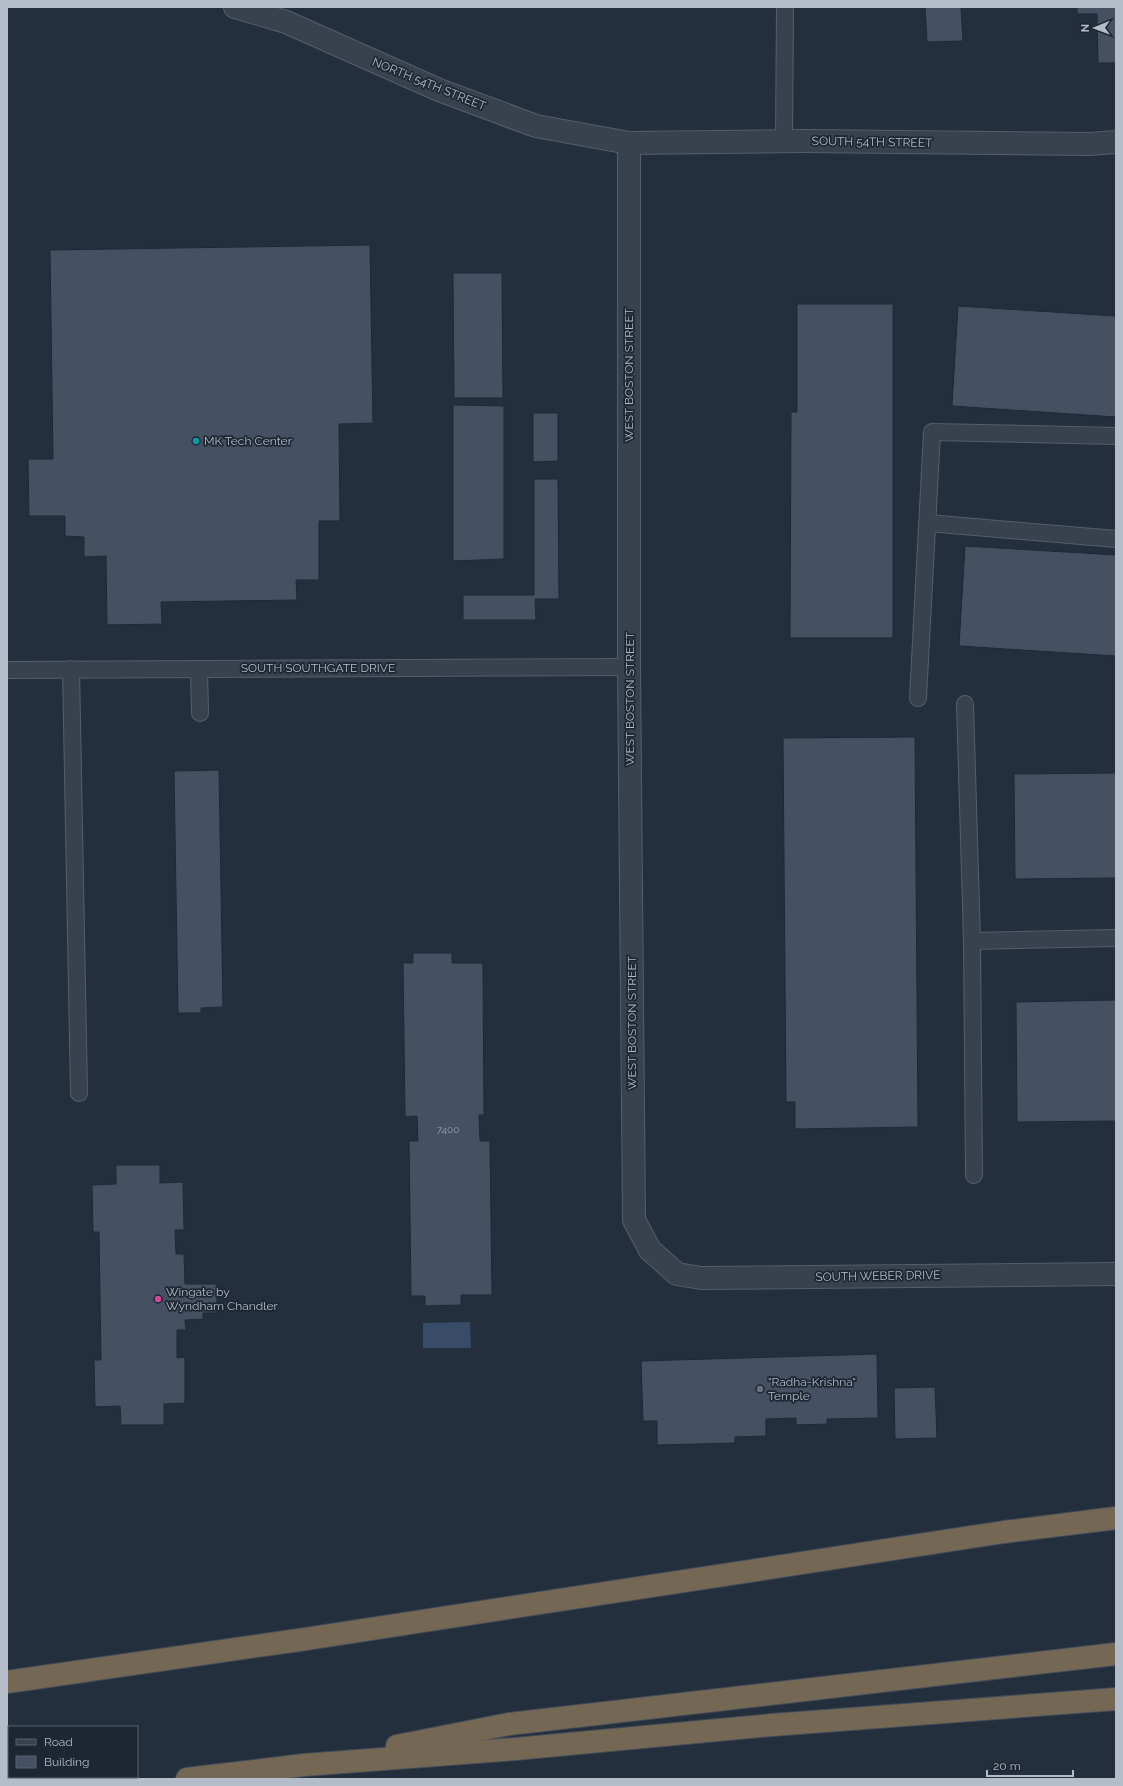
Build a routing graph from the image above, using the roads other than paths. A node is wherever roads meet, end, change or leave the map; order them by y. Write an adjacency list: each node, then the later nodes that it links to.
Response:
1 (235, 7): 5 (street, NORTH 54TH STREET)
2 (785, 7): 3 (lane)
3 (784, 141): 4 (street, SOUTH 54TH STREET); 5 (street, SOUTH 54TH STREET)
4 (1116, 142)
5 (629, 144): 9 (street, WEST BOSTON STREET)
6 (1116, 436): 7 (lane)
7 (928, 523): 8 (lane); 13 (lane)
8 (1116, 539)
9 (629, 667): 11 (lane, SOUTH SOUTHGATE DRIVE); 20 (street, WEST BOSTON STREET)
10 (71, 669): 11 (lane, SOUTH SOUTHGATE DRIVE); 12 (lane, SOUTH SOUTHGATE DRIVE); 18 (lane)
11 (199, 669): 15 (lane)
12 (7, 670)
13 (918, 698)
14 (965, 704): 17 (lane)
15 (200, 713)
16 (1116, 938): 17 (lane)
17 (972, 941): 19 (lane)
18 (79, 1093)
19 (974, 1175)
20 (650, 1250): 21 (street, SOUTH WEBER DRIVE)
21 (1116, 1274)
22 (1116, 1518): 24 (highway)
23 (1116, 1654): 26 (highway)
24 (7, 1682)
25 (1116, 1699): 26 (highway)
26 (304, 1765): 27 (highway)
27 (187, 1779)

